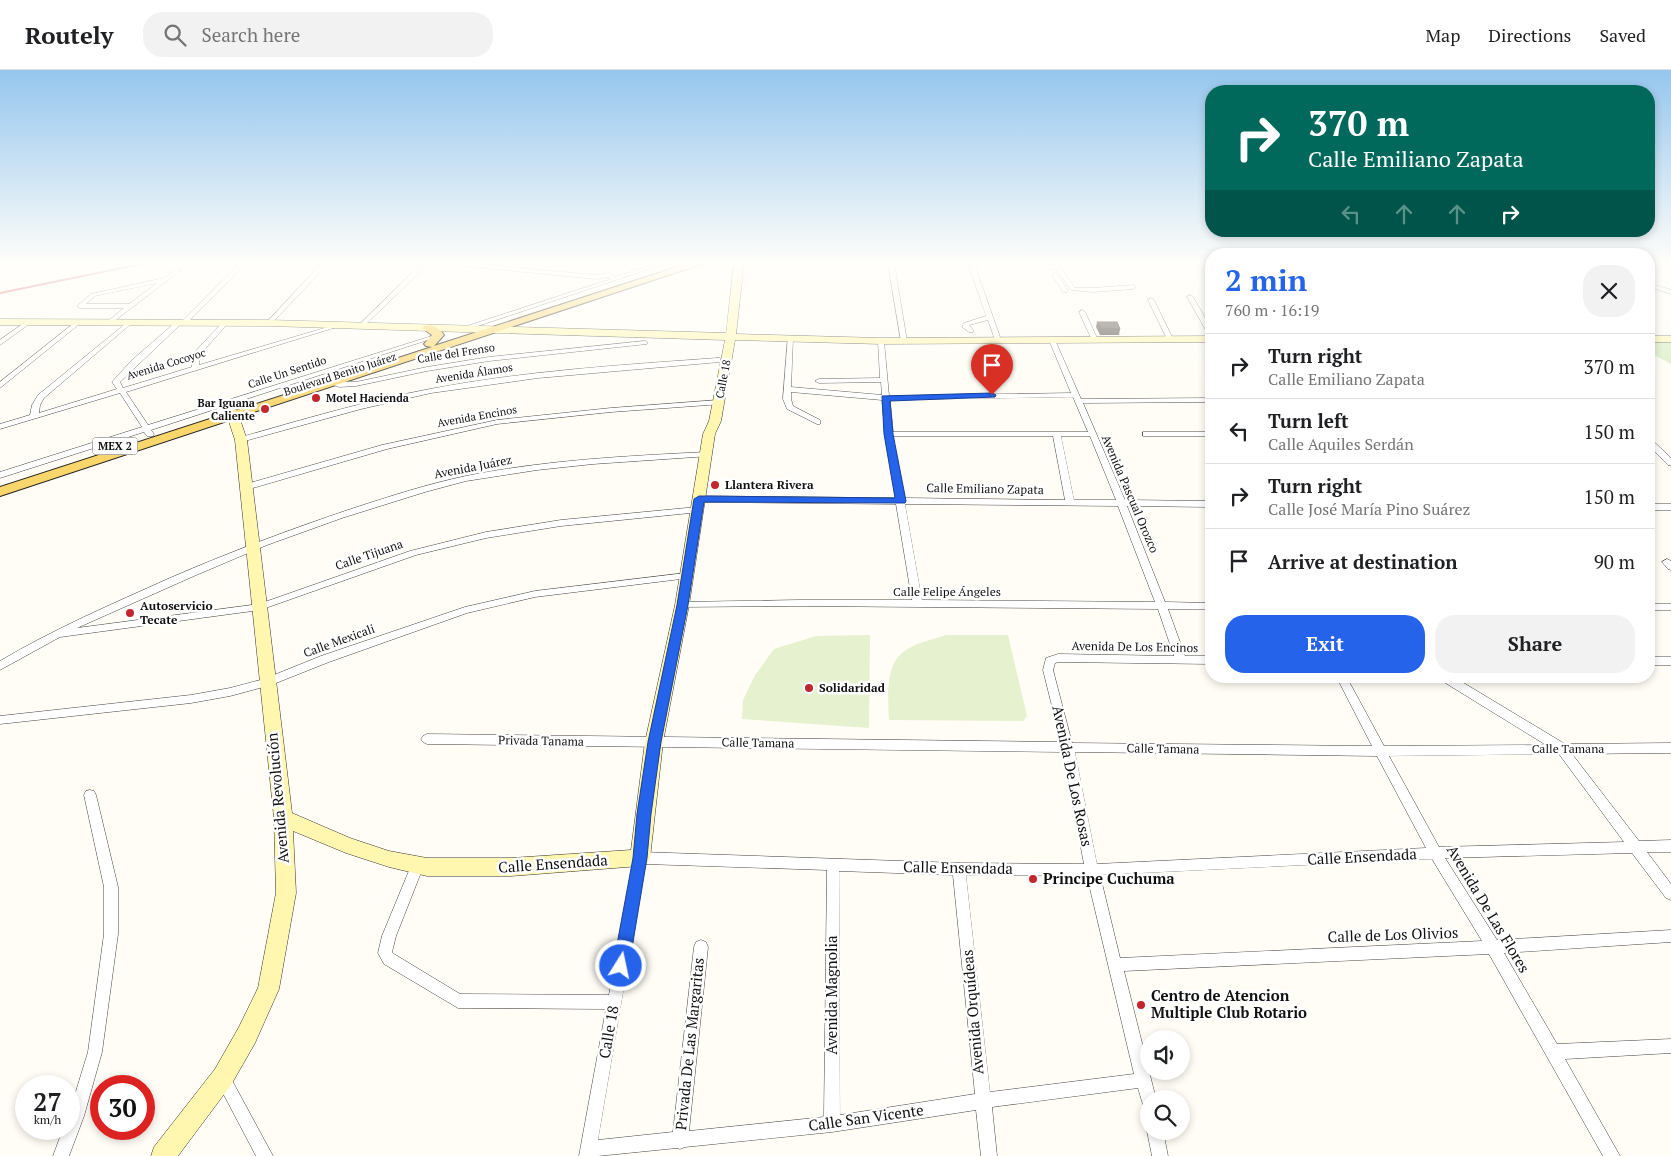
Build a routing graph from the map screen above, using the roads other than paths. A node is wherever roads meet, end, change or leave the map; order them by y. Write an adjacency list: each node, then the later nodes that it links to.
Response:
1 (121, 314): 14 (street)
2 (191, 314): 19 (street)
3 (278, 314): 21 (street)
4 (375, 314): 24 (street)
5 (516, 314): 27 (main road, Boulevard Benito Juárez / MEX 2)
6 (542, 314): 12 (main road, Boulevard Benito Juárez / MEX 2)
7 (733, 314): 22 (street, Calle 18)
8 (899, 314): 41 (street)
9 (989, 314): 13 (street)
10 (1083, 314): 39 (street)
11 (1157, 314): 33 (street)
12 (538, 315): 26 (main road, Boulevard Benito Juárez / MEX 2); 28 (main road)
13 (990, 317): 29 (street); 37 (street)
14 (111, 321): 17 (street); 18 (street)
15 (0, 322): 16 (street)
16 (29, 322): 17 (street); 42 (street)
17 (80, 322): 50 (street)
18 (130, 322): 19 (street); 58 (street)
19 (182, 322): 20 (street); 52 (street)
20 (224, 322): 21 (street); 46 (street)
21 (269, 323): 23 (street)
22 (732, 323): 30 (street, Calle 18); 31 (street)
23 (340, 325): 24 (street); 46 (street, Avenida Cocoyoc)
24 (362, 326): 25 (street)
25 (428, 328): 27 (street); 43 (main road)
26 (498, 328): 27 (street); 28 (street); 43 (main road, Boulevard Benito Juárez / MEX 2)
27 (472, 329): 43 (main road, Boulevard Benito Juárez / MEX 2)
28 (541, 330): 30 (street)
29 (971, 331)
30 (726, 336): 31 (street); 45 (street, Calle 18); 56 (street, Calle 18)
31 (755, 337): 32 (street)
32 (790, 338): 40 (street); 51 (street)
33 (1170, 339): 34 (street); 39 (street)
34 (1205, 339)
35 (1655, 339): 36 (street)
36 (1671, 339)
37 (998, 340): 38 (street); 41 (street)
38 (1052, 340): 39 (street); 54 (street, Avenida Pascual Orozco)
39 (1095, 340)
40 (881, 341): 41 (street); 47 (street)
41 (904, 341)
42 (0, 343)
43 (435, 343): 49 (main road, Boulevard Benito Juárez / MEX 2); 57 (main road, Boulevard Benito Juárez / MEX 2)
44 (645, 343): 49 (street, Calle del Frenso)
45 (717, 360): 56 (street, Calle 18); 67 (street, Avenida Álamos)
46 (196, 367): 52 (street, Avenida Cocoyoc)
47 (884, 380): 48 (street); 53 (street)
48 (819, 381)
49 (332, 382): 57 (main road, Boulevard Benito Juárez / MEX 2)
50 (0, 386)
51 (787, 389): 53 (street); 59 (street)
52 (120, 390): 58 (street, Avenida Cocoyoc); 61 (street)
53 (885, 398): 54 (street); 62 (street)
54 (1077, 398): 55 (street); 64 (street, Avenida Pascual Orozco)
55 (1205, 400)
56 (714, 402): 69 (street, Calle 18); 73 (street, Avenida Encinos)
57 (230, 409): 61 (main road, Boulevard Benito Juárez / MEX 2); 67 (street, Avenida Revolución); 74 (main road, Boulevard Benito Juárez / MEX 2)
58 (34, 416): 60 (street, Avenida Cocoyoc)
59 (817, 422)
60 (0, 427)
61 (149, 432): 71 (street); 72 (main road, Boulevard Benito Juárez / MEX 2)
62 (889, 434): 63 (street); 75 (street)
63 (1057, 434): 64 (street); 76 (street)
64 (1092, 434): 78 (street, Avenida Pascual Orozco)
65 (1146, 434): 66 (street)
66 (1205, 434)
67 (240, 440): 73 (street, Avenida Revolución)
68 (1655, 448): 70 (street)
69 (706, 454): 77 (street, Calle 18); 82 (street, Avenida Juárez)
70 (1671, 463)
71 (0, 475)
72 (0, 483)
73 (246, 487): 82 (street, Avenida Revolución)
74 (0, 492)
75 (901, 501): 76 (street, Calle Emiliano Zapata); 77 (street, Calle Emiliano Zapata); 84 (street)
76 (1070, 503): 78 (street, Calle Emiliano Zapata)
77 (698, 504): 83 (street, Calle 18); 88 (street, Calle Tijuana)
78 (1121, 504): 79 (street, Calle Emiliano Zapata); 86 (street, Avenida Pascual Orozco)
79 (1205, 504)
80 (1655, 507): 81 (street)
81 (1671, 507)
82 (252, 546): 88 (street, Avenida Revolución); 91 (street, Avenida Juárez)
83 (686, 576): 85 (street, Calle 18); 98 (street, Calle Mexicali)
84 (918, 604): 85 (street, Calle Felipe Ángeles); 86 (street, Calle Felipe Ángeles)
85 (682, 605): 103 (street, Calle 18)
86 (1162, 606): 87 (street, Calle Felipe Ángeles); 93 (street, Avenida Pascual Orozco)
87 (1205, 606)
88 (260, 607): 91 (street, Calle Tijuana); 98 (street, Avenida Revolución)
89 (1655, 607): 90 (street)
90 (1671, 607)
91 (52, 635): 97 (street, Avenida Juárez)
92 (1058, 658): 93 (street, Avenida De Los Encinos); 104 (street, Avenida De Los Rosas)
93 (1181, 660): 94 (street, Avenida De Los Encinos)
94 (1205, 660)
95 (1655, 660): 96 (street)
96 (1671, 661)
97 (0, 666)
98 (266, 682): 101 (street, Calle Mexicali); 109 (street, Avenida Revolución)
99 (1345, 683): 107 (street, Avenida De Las Flores)
100 (1454, 683): 105 (street)
101 (0, 720)
102 (428, 739): 103 (street, Privada Tanama)
103 (654, 742): 104 (street, Calle Tamana); 113 (street, Calle 18)
104 (1068, 748): 107 (street, Calle Tamana); 117 (street, Avenida De Los Rosas)
105 (1561, 748): 106 (street, Calle Tamana); 107 (street, Calle Tamana); 111 (street)
106 (1671, 748)
107 (1380, 751): 112 (street, Avenida De Las Flores)
108 (90, 795): 135 (street)
109 (283, 818): 114 (street, Calle Ensendada); 127 (street, Avenida Revolución)
110 (1671, 846): 111 (street, Calle Ensendada)
111 (1636, 847): 112 (street, Calle Ensendada); 118 (street)
112 (1434, 853): 117 (street, Calle Ensendada); 121 (street, Avenida De Las Flores)
113 (640, 858): 114 (street, Calle Ensendada); 115 (street, Calle Ensendada); 123 (street, Calle 18)
114 (418, 865): 123 (street)
115 (833, 865): 116 (street, Calle Ensendada); 131 (street, Avenida Magnolia)
116 (959, 869): 117 (street, Calle Ensendada); 130 (street, Avenida Orquídeas)
117 (1092, 870): 122 (street, Avenida De Los Rosas)
118 (1671, 894)
119 (1671, 936): 121 (street, Calle de Los Olivios)
120 (701, 947): 132 (street, Privada De Las Margaritas)
121 (1493, 947): 122 (street, Calle de Los Olivios); 125 (street, Avenida De Las Flores)
122 (1116, 965): 126 (street, Avenida De Los Rosas)
123 (614, 1002): 134 (street, Calle 18)
124 (1671, 1046): 125 (street)
125 (1554, 1052): 140 (street, Avenida De Las Flores)
126 (1140, 1064)
127 (223, 1077): 136 (street, Avenida Revolución); 137 (street)
128 (1144, 1080): 129 (street, Avenida De Los Rosas); 130 (street, Calle San Vicente)
129 (1146, 1090)
130 (982, 1101): 131 (street, Calle San Vicente); 138 (street, Avenida Orquídeas)
131 (832, 1124): 132 (street, Calle San Vicente)
132 (680, 1140): 134 (street, Calle San Vicente)
133 (1157, 1140): 139 (street)
134 (587, 1153)
135 (62, 1156)
136 (163, 1156)
137 (265, 1156)
138 (989, 1156)
139 (1160, 1156)
140 (1612, 1156)

